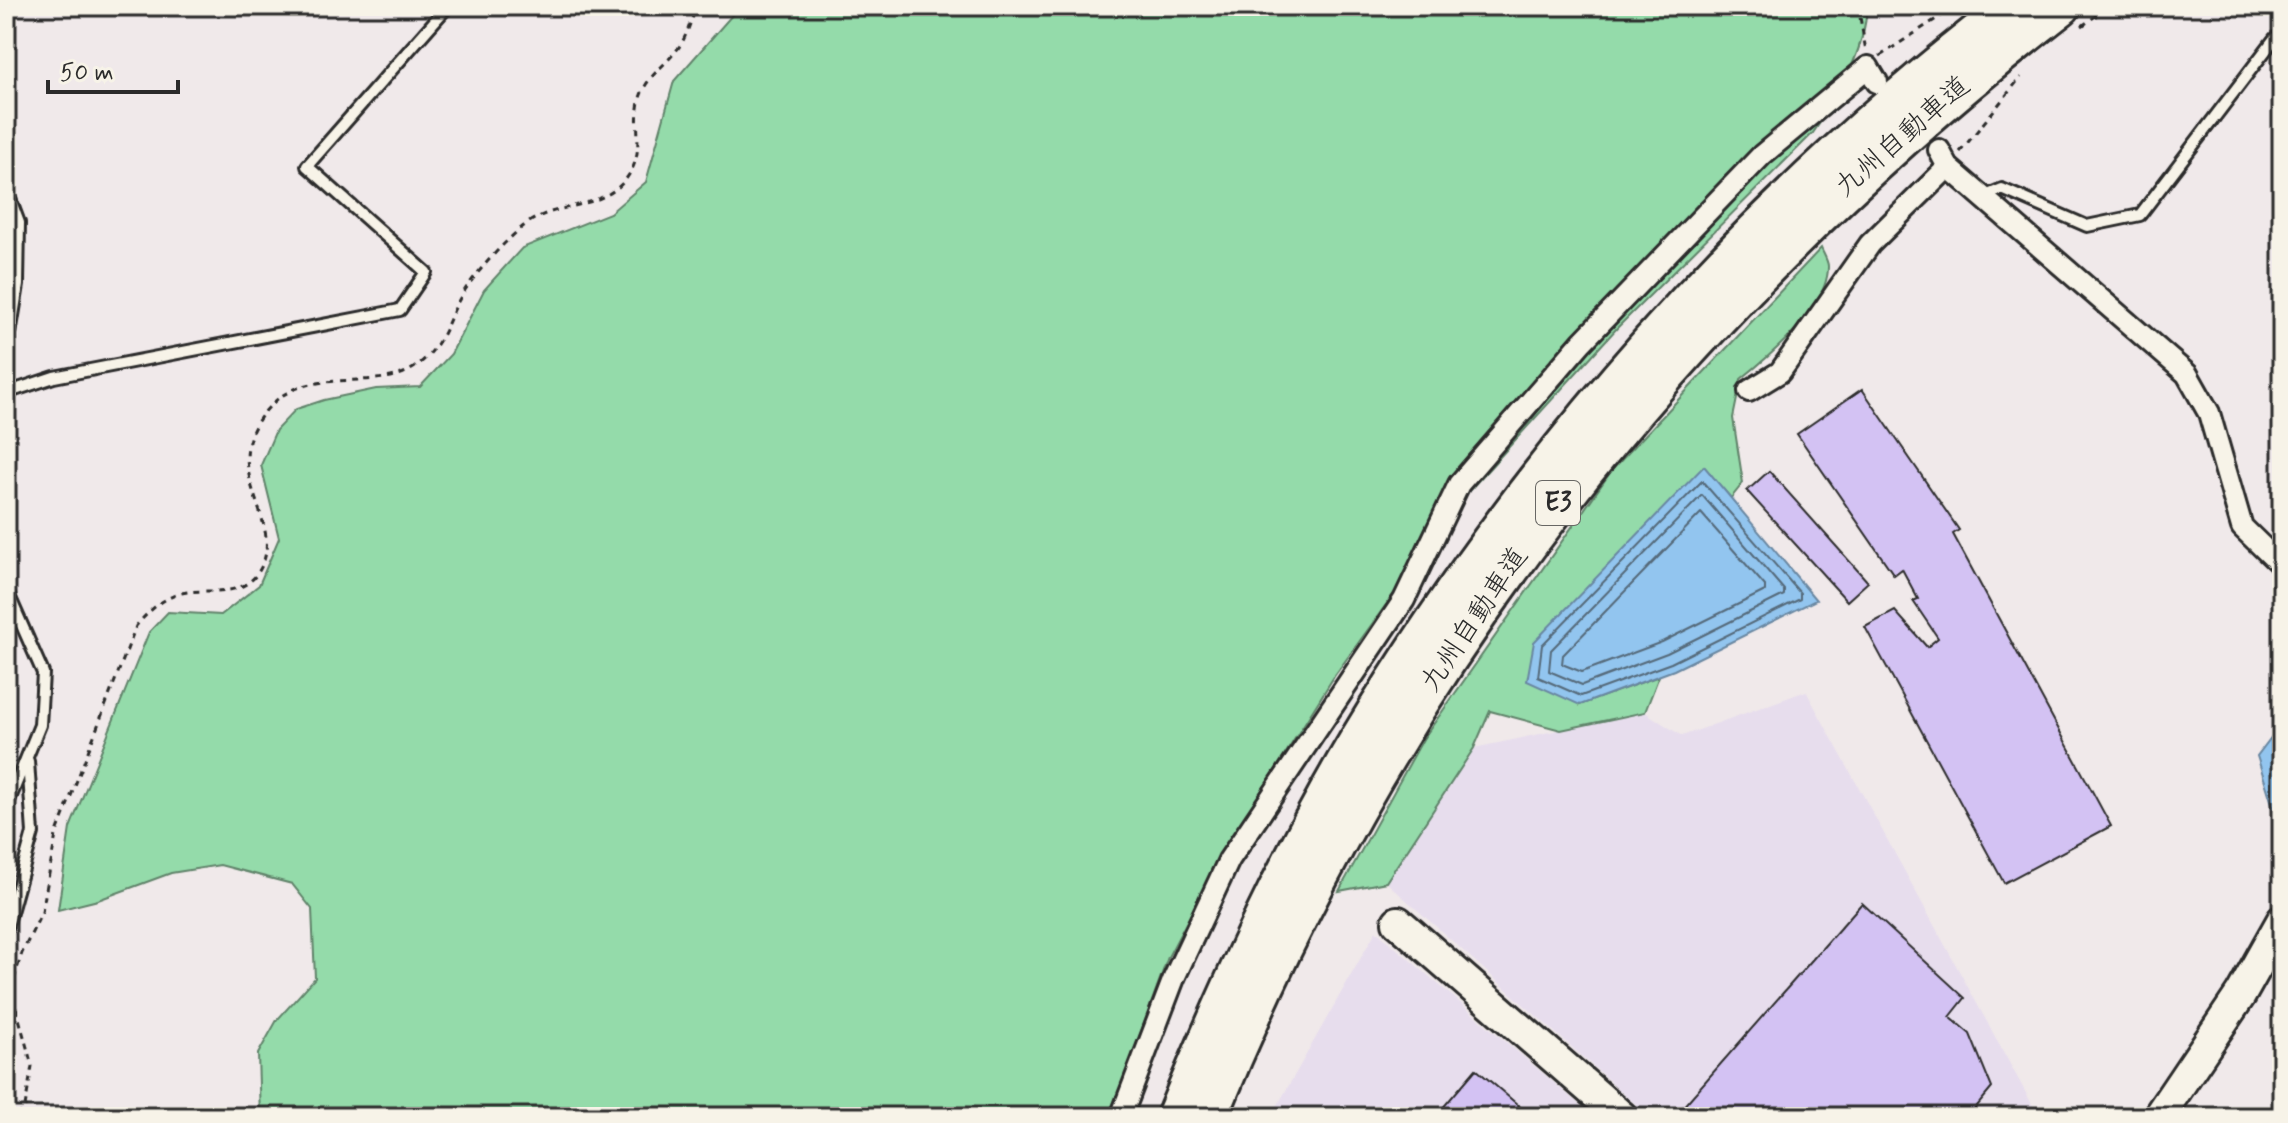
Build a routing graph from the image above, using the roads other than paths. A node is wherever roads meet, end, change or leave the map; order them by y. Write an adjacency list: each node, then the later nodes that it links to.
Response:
1 (448, 6): 11 (lane)
2 (2013, 6): 20 (highway, 九州自動車道 / E3)
3 (2068, 18): 21 (highway, 九州自動車道 / E3)
4 (2282, 44): 7 (lane)
5 (1873, 74): 19 (street)
6 (6, 188): 8 (lane)
7 (1982, 198): 10 (street); 12 (street)
8 (6, 359)
9 (6, 375): 11 (lane)
10 (1749, 391)
11 (8, 392)
12 (2282, 566)
13 (6, 589): 14 (lane)
14 (28, 759): 15 (lane); 18 (lane)
15 (6, 808)
16 (2282, 921): 23 (street)
17 (1398, 922): 22 (street)
18 (6, 930)
19 (1121, 1117)
20 (1176, 1117)
21 (1208, 1117)
22 (1622, 1117)
23 (2158, 1117)

